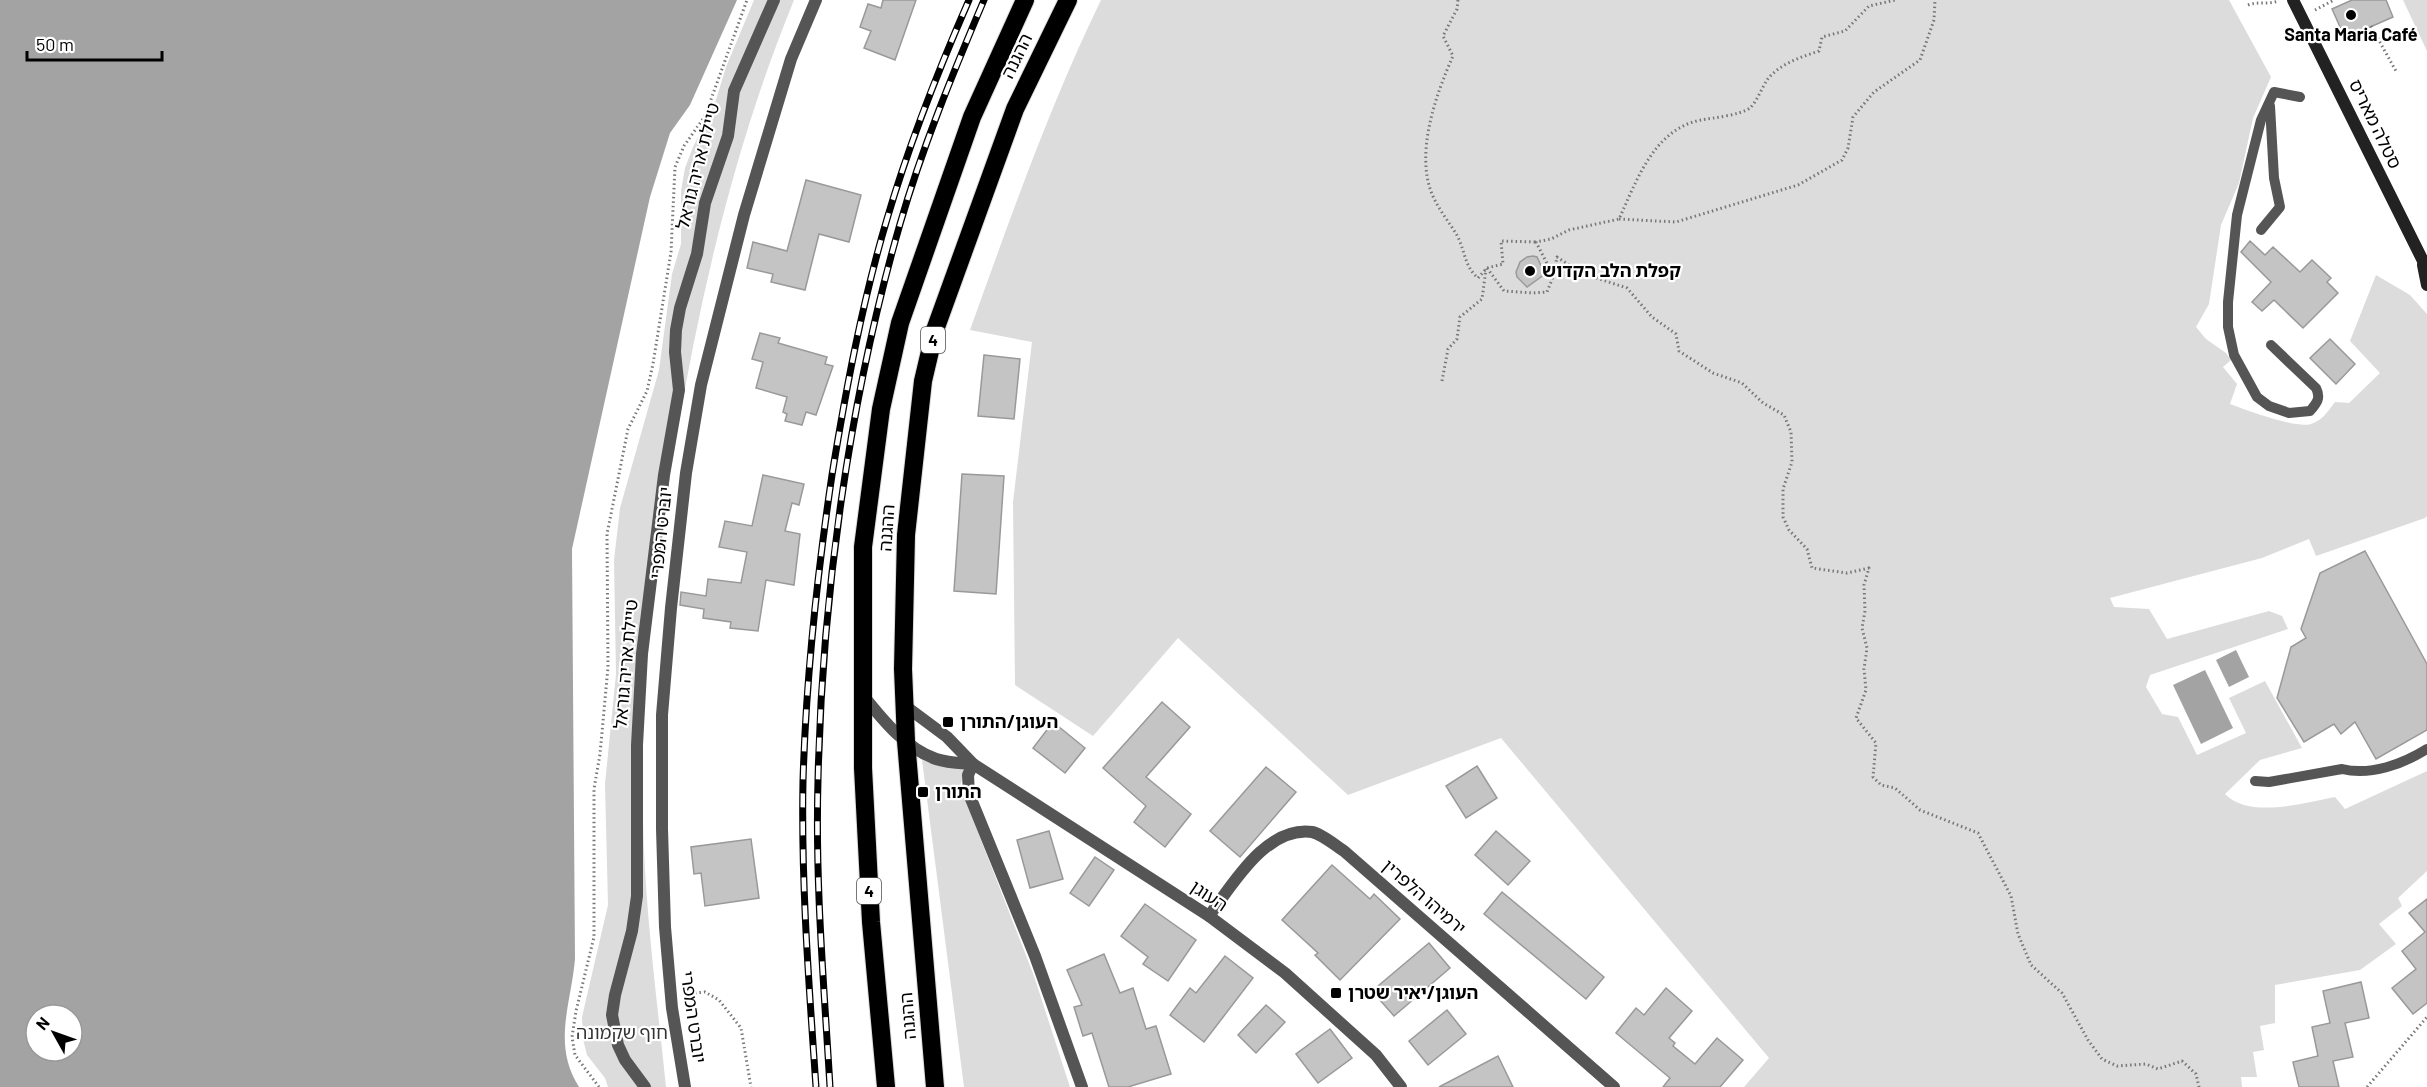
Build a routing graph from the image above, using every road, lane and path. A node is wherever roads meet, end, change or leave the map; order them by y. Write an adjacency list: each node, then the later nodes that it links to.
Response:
1 (747, 0): 36 (path)
2 (774, 0): 37 (street, טיילת אריה גוראל)
3 (816, 0): 34 (street, יוברט המפרי)
4 (1025, 0): 27 (highway, ההגנה / 4)
5 (1068, 0): 28 (highway, ההגנה / 4)
6 (1458, 0): 22 (path)
7 (1895, 0): 18 (path)
8 (1935, 0): 18 (path)
9 (2281, 0): 12 (path)
10 (2293, 0): 21 (street, סטלה מאריס)
11 (2334, 0): 13 (path)
12 (2248, 5)
13 (2319, 8)
14 (2372, 26): 15 (path)
15 (2397, 73)
16 (2300, 97): 17 (lane)
17 (2270, 100): 19 (lane); 25 (lane)
18 (1619, 219): 20 (path)
19 (2261, 230)
20 (1536, 242): 22 (path); 23 (path)
21 (2425, 267): 24 (street, סטלה מאריס)
22 (1487, 268): 23 (path); 26 (path)
23 (1553, 276): 45 (path)
24 (2427, 285)
25 (2271, 345)
26 (1442, 381)
27 (862, 694): 29 (street, העוגן); 40 (highway, ההגנה / 4)
28 (904, 705): 29 (highway, ההגנה / 4); 31 (street, העוגן)
29 (906, 741): 31 (street, העוגן); 41 (highway, ההגנה / 4)
30 (2427, 748): 32 (lane)
31 (973, 764): 33 (street, העוגן); 42 (street)
32 (2256, 781)
33 (1209, 916): 43 (street, העוגן); 44 (street, ירמיהו הלפרין)
34 (671, 996): 38 (street, יוברט המפרי); 39 (path)
35 (2427, 1017): 46 (path)
36 (599, 1087)
37 (645, 1087)
38 (685, 1087)
39 (751, 1087)
40 (886, 1087)
41 (935, 1087)
42 (1082, 1087)
43 (1401, 1087)
44 (1614, 1087)
45 (2199, 1087)
46 (2367, 1087)

